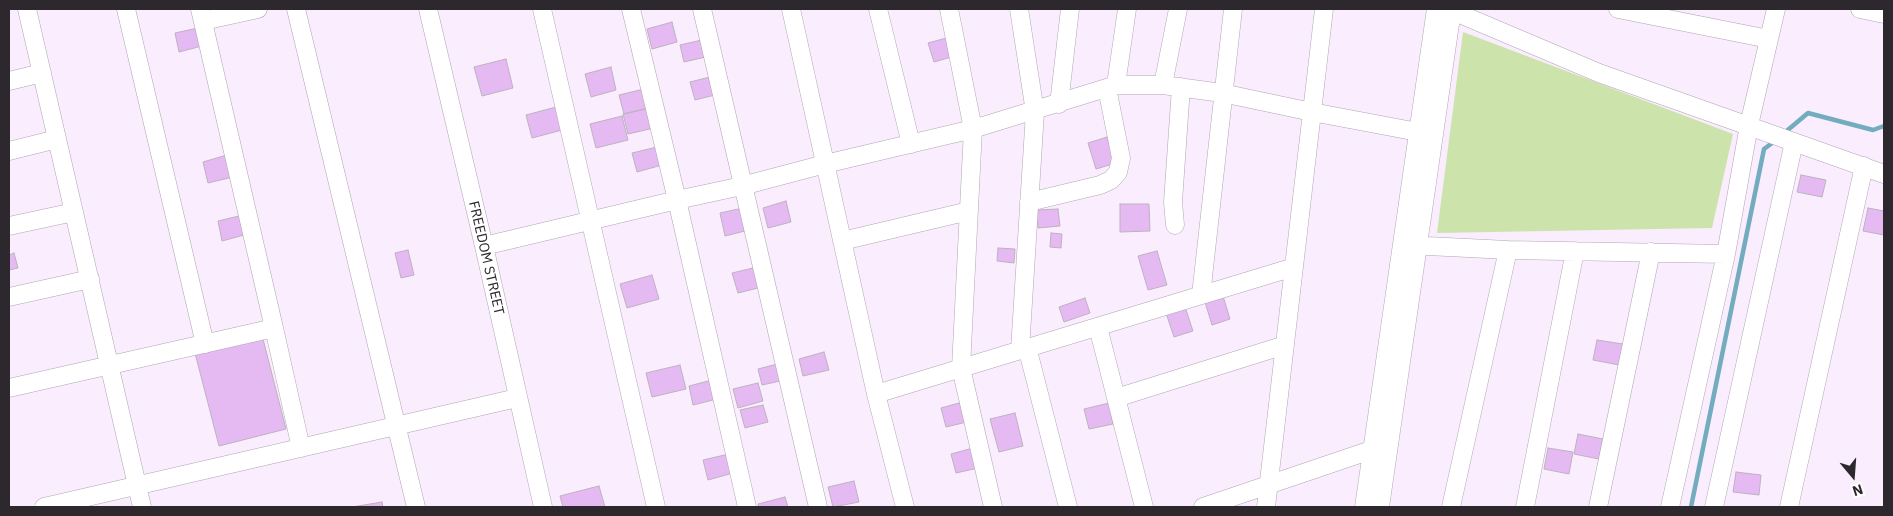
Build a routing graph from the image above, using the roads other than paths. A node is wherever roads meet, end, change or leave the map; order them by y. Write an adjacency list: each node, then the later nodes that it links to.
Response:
1 (27, 9): 25 (street)
2 (126, 9): 65 (street)
3 (258, 9): 23 (street)
4 (296, 9): 74 (street)
5 (428, 9): 54 (street, FREEDOM STREET)
6 (542, 9): 49 (street)
7 (631, 9): 45 (street)
8 (702, 9): 44 (street)
9 (791, 9): 41 (street)
10 (878, 9): 39 (street)
11 (949, 9): 35 (street)
12 (1019, 9): 32 (street)
13 (1070, 9): 31 (street)
14 (1126, 9): 28 (street)
15 (1178, 9): 27 (street)
16 (1233, 9): 30 (street)
17 (1324, 9): 33 (street)
18 (1445, 9): 34 (street); 36 (street)
19 (1618, 9): 24 (street)
20 (1776, 9): 24 (street)
21 (1860, 9): 22 (street)
22 (1884, 14)
23 (202, 15): 64 (street)
24 (1769, 39): 34 (street)
25 (42, 73): 26 (street); 37 (street)
26 (9, 80)
27 (1163, 85): 28 (street); 29 (street)
28 (1112, 87): 31 (street); 46 (street)
29 (1182, 88): 30 (street); 50 (street)
30 (1222, 93): 33 (street); 61 (street)
31 (1060, 104): 32 (street)
32 (1035, 112): 35 (street); 46 (street)
33 (1312, 112): 36 (street); 59 (street)
34 (1749, 125): 38 (street); 58 (street)
35 (973, 129): 39 (street); 47 (street)
36 (1426, 134): 53 (street)
37 (57, 139): 40 (street); 48 (street)
38 (1794, 142): 42 (street); 98 (street)
39 (911, 144): 41 (street)
40 (9, 151)
41 (825, 164): 44 (street); 52 (street)
42 (1864, 166): 43 (street); 99 (street)
43 (1884, 174)
44 (742, 186): 45 (street); 85 (street)
45 (677, 200): 49 (street); 84 (street)
46 (1029, 202): 67 (street)
47 (969, 210): 52 (street); 69 (street)
48 (74, 212): 51 (street); 60 (street)
49 (590, 221): 54 (street); 83 (street)
50 (1175, 225)
51 (9, 226)
52 (842, 241): 71 (street)
53 (1410, 245): 55 (street); 75 (street)
54 (484, 246): 72 (street, FREEDOM STREET)
55 (1508, 250): 56 (street); 94 (street)
56 (1576, 252): 57 (street); 95 (street)
57 (1651, 252): 58 (street); 96 (street)
58 (1726, 254): 97 (street)
59 (1294, 266): 61 (street); 66 (street)
60 (90, 279): 62 (street); 68 (street)
61 (1201, 295): 63 (street)
62 (9, 297)
63 (1098, 327): 67 (street); 73 (street)
64 (274, 328): 65 (street); 76 (street)
65 (204, 344): 68 (street)
66 (1285, 346): 73 (street); 78 (street)
67 (1023, 348): 69 (street); 88 (street)
68 (110, 365): 70 (street); 77 (street)
69 (961, 368): 71 (street); 87 (street)
70 (9, 388)
71 (876, 394): 86 (street)
72 (517, 398): 74 (street); 82 (street, FREEDOM STREET)
73 (1116, 398): 89 (street)
74 (398, 426): 76 (street); 81 (street)
75 (1381, 447): 78 (street); 92 (street); 93 (street)
76 (301, 448): 77 (street)
77 (137, 486): 79 (street); 80 (street)
78 (1268, 486): 90 (street); 91 (street)
79 (44, 507)
80 (142, 507)
81 (416, 507)
82 (543, 507)
83 (656, 507)
84 (747, 507)
85 (818, 507)
86 (905, 507)
87 (993, 507)
88 (1068, 507)
89 (1144, 507)
90 (1203, 507)
91 (1266, 507)
92 (1364, 507)
93 (1380, 507)
94 (1451, 507)
95 (1525, 507)
96 (1598, 507)
97 (1670, 507)
98 (1714, 507)
99 (1789, 507)

